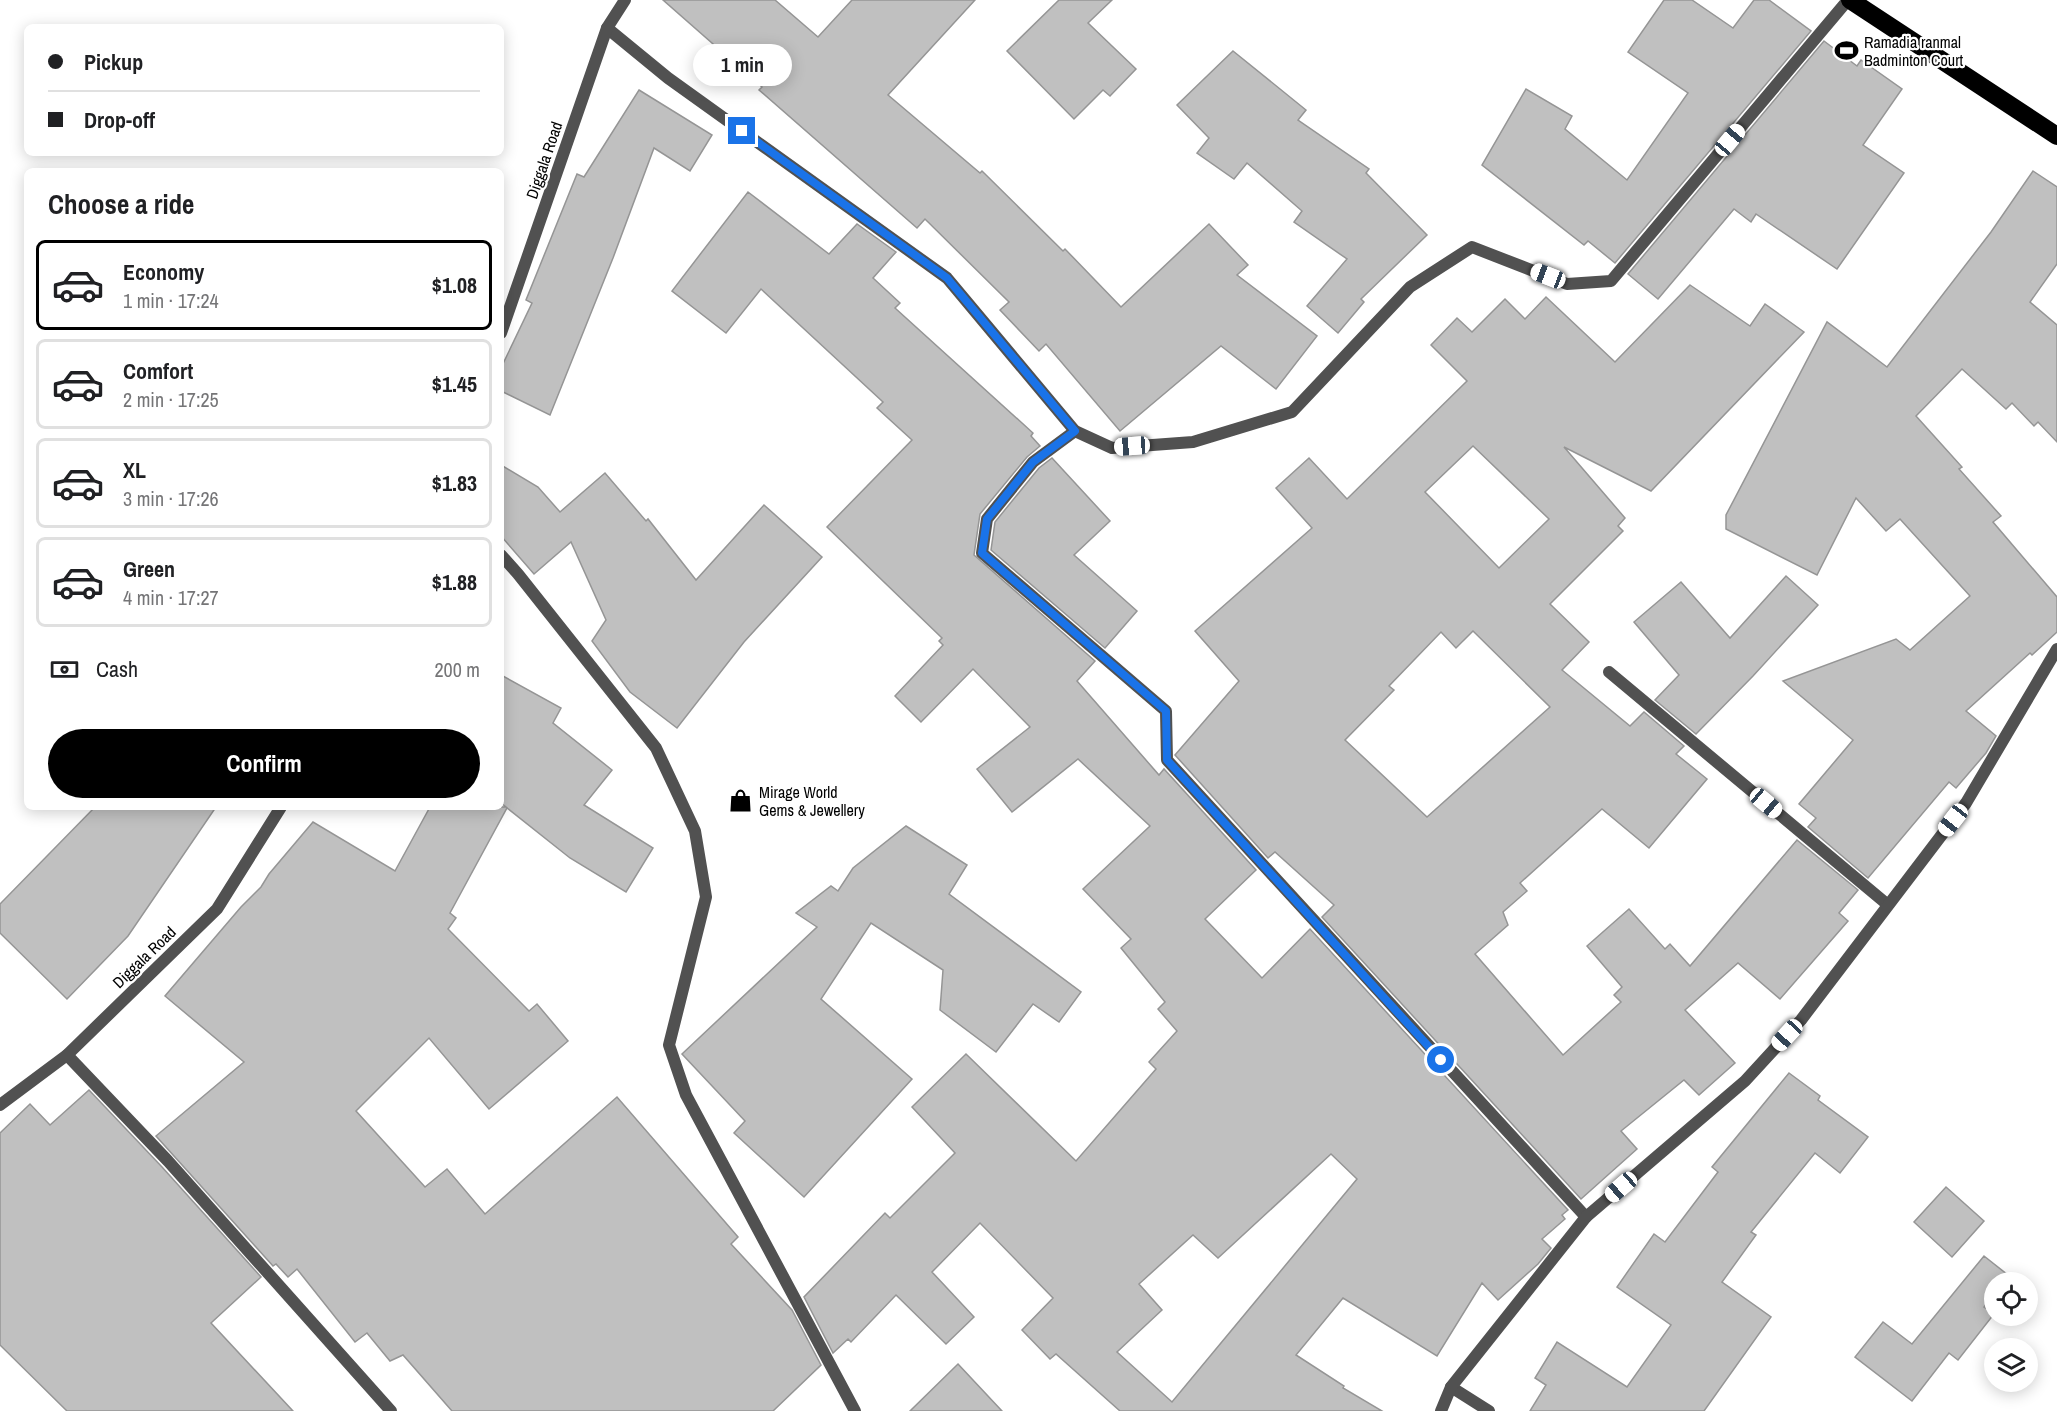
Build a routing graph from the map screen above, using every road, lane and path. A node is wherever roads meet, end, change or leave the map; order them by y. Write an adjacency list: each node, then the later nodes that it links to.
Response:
1 (625, 0): 3 (street, Diggala Road)
2 (1849, 0): 4 (highway); 6 (street)
3 (608, 28): 5 (street, Diggala Road); 6 (street)
4 (2057, 136)
5 (504, 324)
6 (1075, 431): 14 (street)
7 (504, 558): 17 (street)
8 (2057, 649): 11 (street)
9 (1609, 672): 11 (street)
10 (279, 810): 12 (street, Diggala Road)
11 (1888, 906): 14 (street)
12 (68, 1054): 13 (street, Diggala Road); 16 (street)
13 (0, 1105)
14 (1586, 1217): 15 (street)
15 (1451, 1387): 18 (street); 19 (street)
16 (391, 1411)
17 (855, 1411)
18 (1441, 1411)
19 (1489, 1411)

